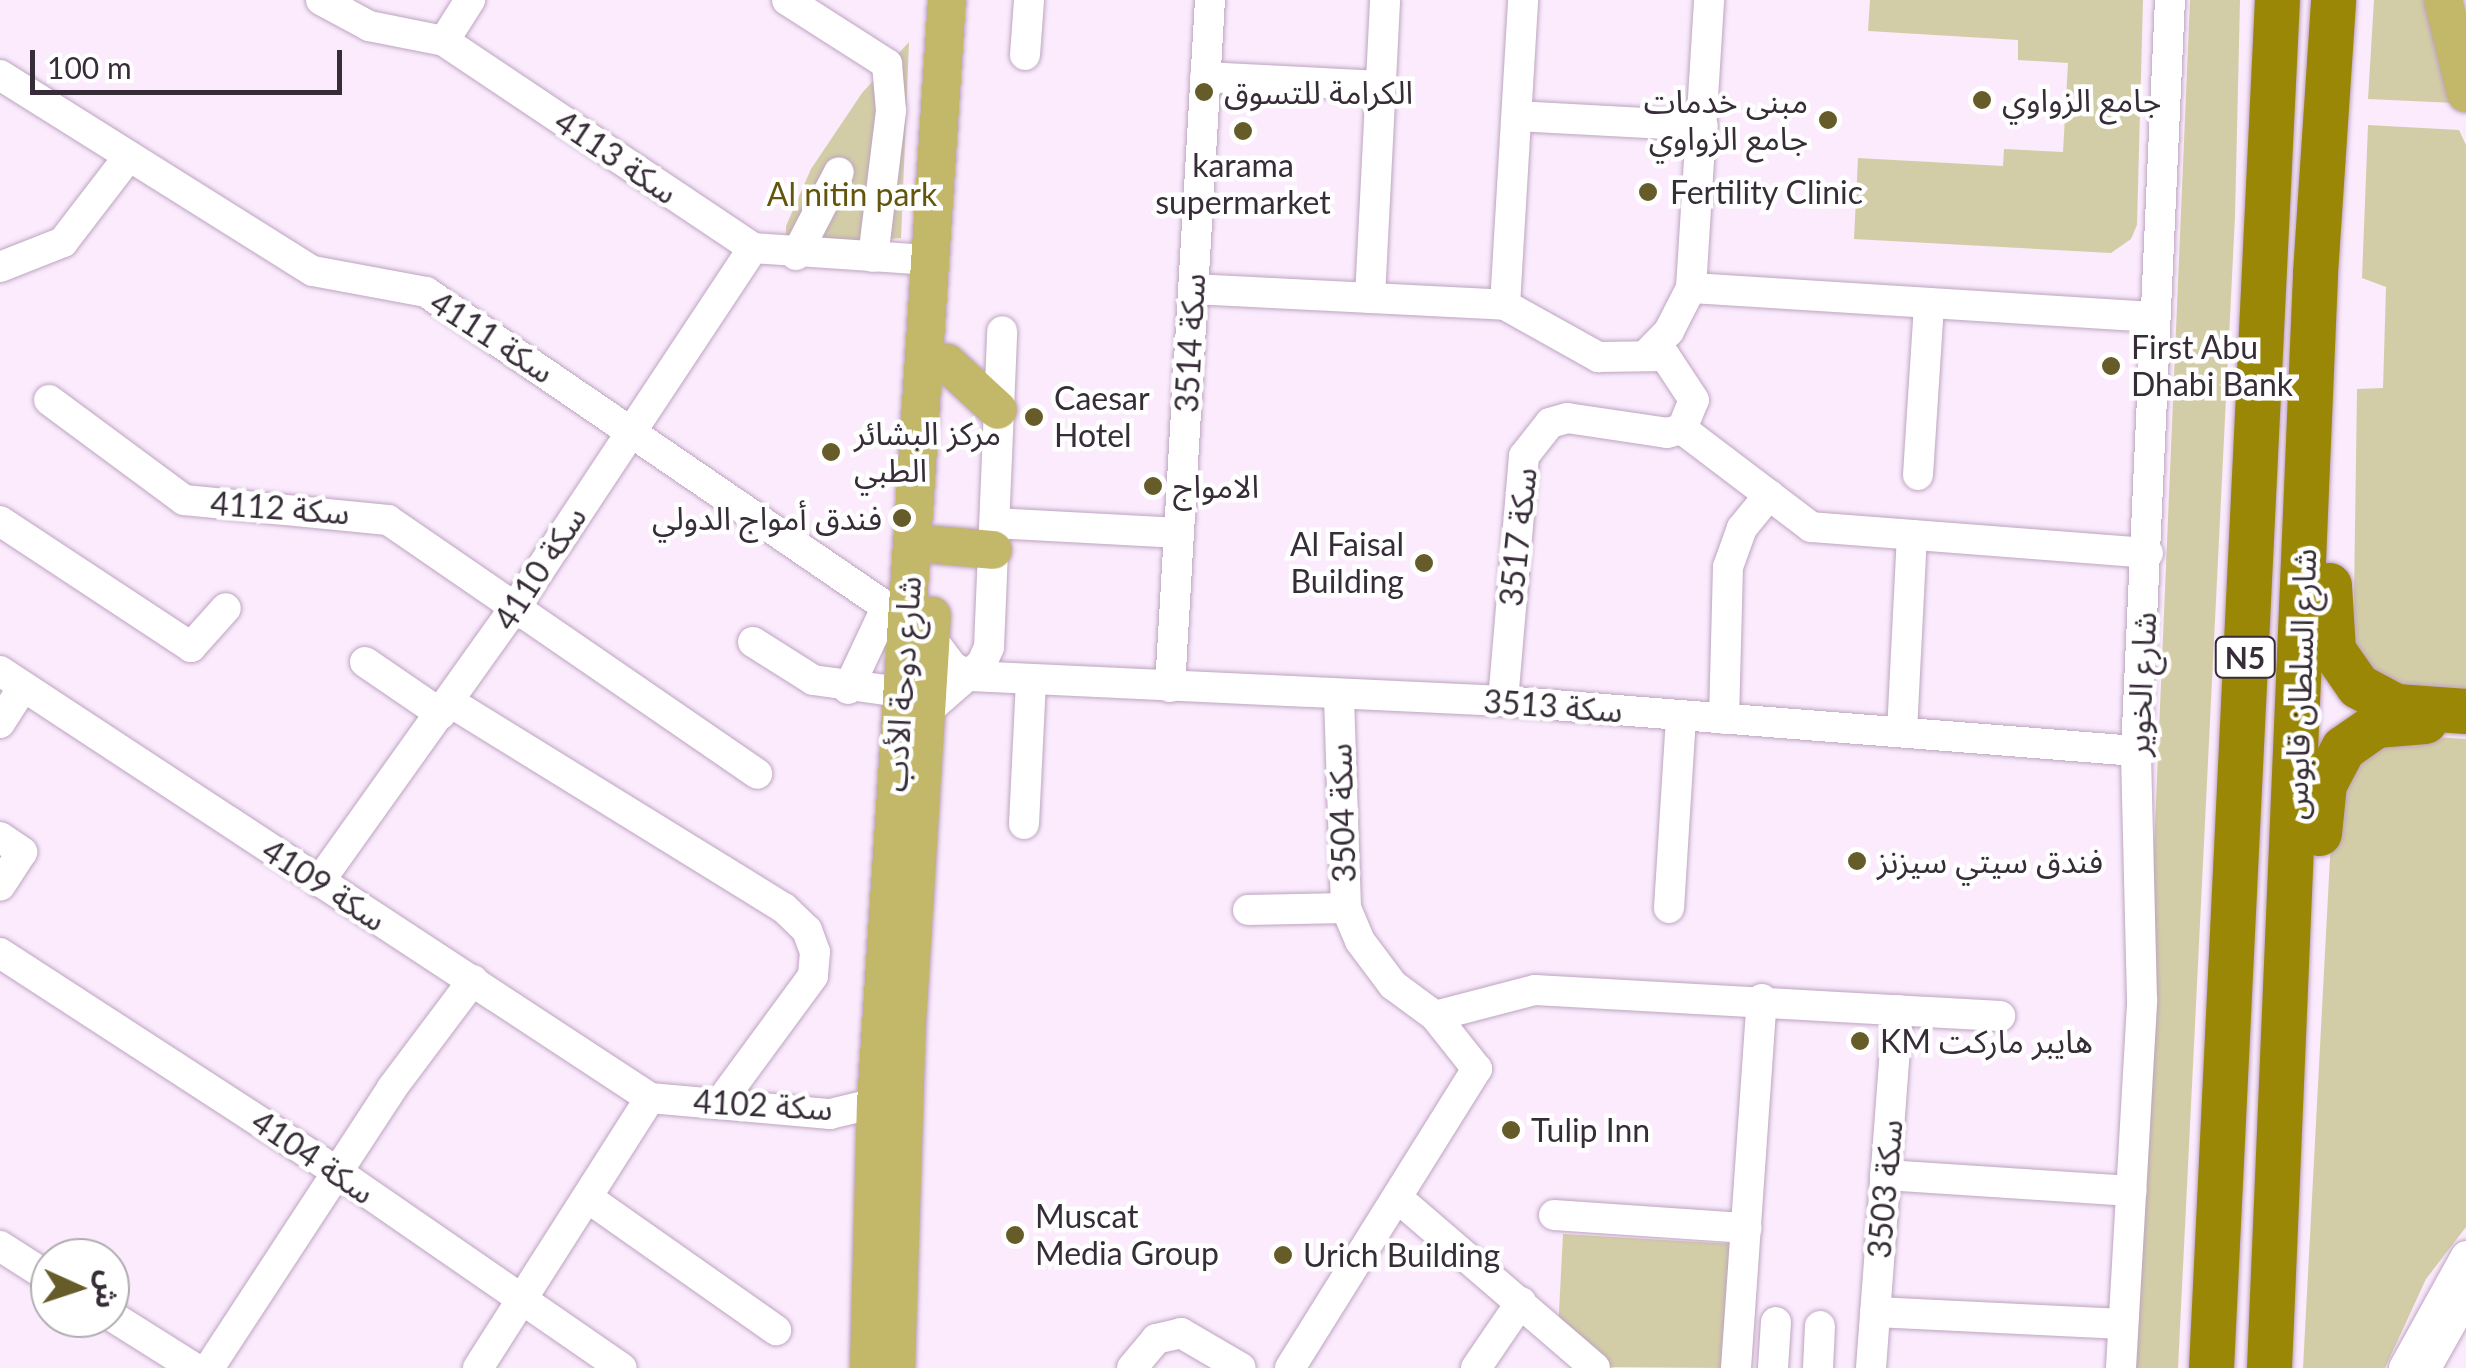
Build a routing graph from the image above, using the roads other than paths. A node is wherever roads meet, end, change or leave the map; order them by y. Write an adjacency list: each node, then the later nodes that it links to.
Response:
1 (321, 0): 16 (street, سكة 4113)
2 (470, 0): 16 (street)
3 (787, 0): 31 (street)
4 (947, 0): 32 (main road, شارع دوحة الأدب)
5 (966, 0): 43 (main road, شارع دوحة الأدب)
6 (1029, 0): 17 (street)
7 (1210, 0): 19 (street, سكة 3514)
8 (1384, 0): 20 (street)
9 (1524, 0): 22 (street)
10 (1709, 0): 23 (street)
11 (2170, 0): 40 (street, شارع الخوير)
12 (2267, 0): 24 (highway)
13 (2277, 0): 24 (highway, شارع السلطان قابوس / N5)
14 (2333, 0): 34 (highway, شارع السلطان قابوس / N5)
15 (2443, 0): 21 (main road)
16 (444, 41): 28 (street, سكة 4113)
17 (1025, 54)
18 (0, 75): 25 (street, سكة 4111)
19 (1206, 77): 20 (street); 36 (street, سكة 3514)
20 (1380, 86): 37 (street)
21 (2466, 93)
22 (1517, 116): 23 (street); 39 (street)
23 (1703, 126): 35 (street)
24 (2270, 136): 132 (highway, شارع السلطان قابوس / N5)
25 (130, 156): 29 (street); 46 (street, سكة 4111)
26 (838, 172): 30 (street)
27 (0, 236): 29 (street)
28 (753, 248): 30 (street, سكة 4113); 46 (street, سكة 4110)
29 (28, 254): 33 (street)
30 (796, 256): 31 (street, سكة 4113)
31 (873, 257): 32 (street, سكة 4113)
32 (927, 260): 58 (main road, شارع دوحة الأدب)
33 (0, 267)
34 (2315, 273): 71 (highway); 92 (highway, شارع السلطان قابوس / N5)
35 (1690, 288): 38 (street); 42 (street)
36 (1193, 289): 37 (street); 51 (street, سكة 3514)
37 (1370, 298): 39 (street)
38 (1929, 303): 40 (street); 48 (street)
39 (1505, 305): 42 (street)
40 (2154, 318): 55 (street, شارع الخوير)
41 (1002, 331): 45 (street)
42 (1657, 350): 47 (street)
43 (947, 362): 45 (main road); 54 (main road, شارع دوحة الأدب)
44 (49, 400): 57 (street, سكة 4112)
45 (998, 410): 53 (street)
46 (630, 426): 57 (street, سكة 4110); 58 (street, سكة 4111)
47 (1682, 430): 49 (street); 69 (street, سكة 3517)
48 (1918, 475)
49 (1768, 495): 52 (street); 73 (street)
50 (0, 521): 56 (street)
51 (1179, 533): 53 (street); 65 (street, سكة 3514)
52 (1912, 535): 55 (street); 76 (street)
53 (994, 536): 54 (main road); 60 (street)
54 (937, 545): 58 (main road, شارع دوحة الأدب)
55 (2148, 553): 77 (street, شارع الخوير)
56 (226, 608)
57 (514, 609): 70 (street, سكة 4110); 78 (street, سكة 4112)
58 (908, 622): 62 (street); 66 (street); 68 (main road, شارع دوحة الأدب)
59 (753, 642): 66 (street)
60 (989, 646): 62 (street); 64 (street)
61 (365, 662): 70 (street)
62 (970, 676): 64 (street, سكة 3513); 68 (street)
63 (11, 679): 74 (street); 81 (street, سكة 4109)
64 (1024, 680): 65 (street, سكة 3513); 79 (street)
65 (1170, 687): 67 (street, سكة 3513)
66 (848, 689): 68 (street)
67 (1340, 694): 69 (street, سكة 3513); 83 (street, سكة 3504)
68 (914, 701): 94 (main road, شارع دوحة الأدب); 121 (main road, شارع دوحة الأدب)
69 (1503, 701): 72 (street, سكة 3513)
70 (445, 708): 81 (street, سكة 4110); 95 (street)
71 (2466, 711)
72 (1681, 715): 73 (street, سكة 3513); 84 (street)
73 (1724, 719): 76 (street, سكة 3513)
74 (0, 723)
75 (2466, 724): 92 (highway)
76 (1902, 732): 77 (street, سكة 3513)
77 (2136, 751): 98 (street, شارع الخوير)
78 (757, 774)
79 (1024, 824)
80 (0, 837): 82 (street)
81 (319, 882): 87 (street, سكة 4109)
82 (0, 886)
83 (1346, 908): 85 (street); 90 (street, سكة 3504)
84 (1669, 908)
85 (1248, 910)
86 (0, 953): 96 (street, سكة 4104)
87 (473, 980): 93 (street, سكة 4109); 96 (street)
88 (1762, 999): 89 (street); 90 (street); 102 (street)
89 (1898, 1010): 91 (street); 97 (street, سكة 3503)
90 (1436, 1016): 100 (street, سكة 3504)
91 (2000, 1016)
92 (2286, 1030): 133 (highway, شارع السلطان قابوس / N5)
93 (650, 1098): 95 (street, سكة 4102); 99 (street)
94 (876, 1103): 95 (street, سكة 4102); 120 (main road, شارع دوحة الأدب)
95 (719, 1104)
96 (336, 1171): 107 (street, سكة 4104); 117 (street)
97 (1885, 1175): 98 (street); 109 (street, سكة 3503)
98 (2131, 1191): 111 (street, شارع الخوير)
99 (588, 1198): 107 (street); 113 (street)
100 (1400, 1200): 108 (street); 124 (street)
101 (1554, 1215): 102 (street)
102 (1747, 1228): 127 (street)
103 (0, 1246): 105 (street)
104 (2466, 1256): 134 (street)
105 (30, 1265)
106 (2466, 1297): 135 (street)
107 (522, 1300): 118 (street); 119 (street, سكة 4104)
108 (1522, 1302): 125 (street); 126 (street)
109 (1875, 1312): 111 (street); 130 (street, سكة 3503)
110 (1776, 1322): 128 (street)
111 (2123, 1324): 131 (street, شارع الخوير)
112 (1820, 1326): 129 (street)
113 (776, 1330)
114 (130, 1335): 115 (street)
115 (154, 1358): 116 (street)
116 (194, 1368)
117 (209, 1368)
118 (478, 1368)
119 (622, 1368)
120 (869, 1368)
121 (896, 1368)
122 (1132, 1368): 123 (street)
123 (1242, 1368)
124 (1290, 1368)
125 (1476, 1368)
126 (1595, 1368)
127 (1736, 1368)
128 (1773, 1368)
129 (1818, 1368)
130 (1871, 1368)
131 (2121, 1368)
132 (2210, 1368)
133 (2269, 1368)
134 (2404, 1368)
135 (2426, 1368)

